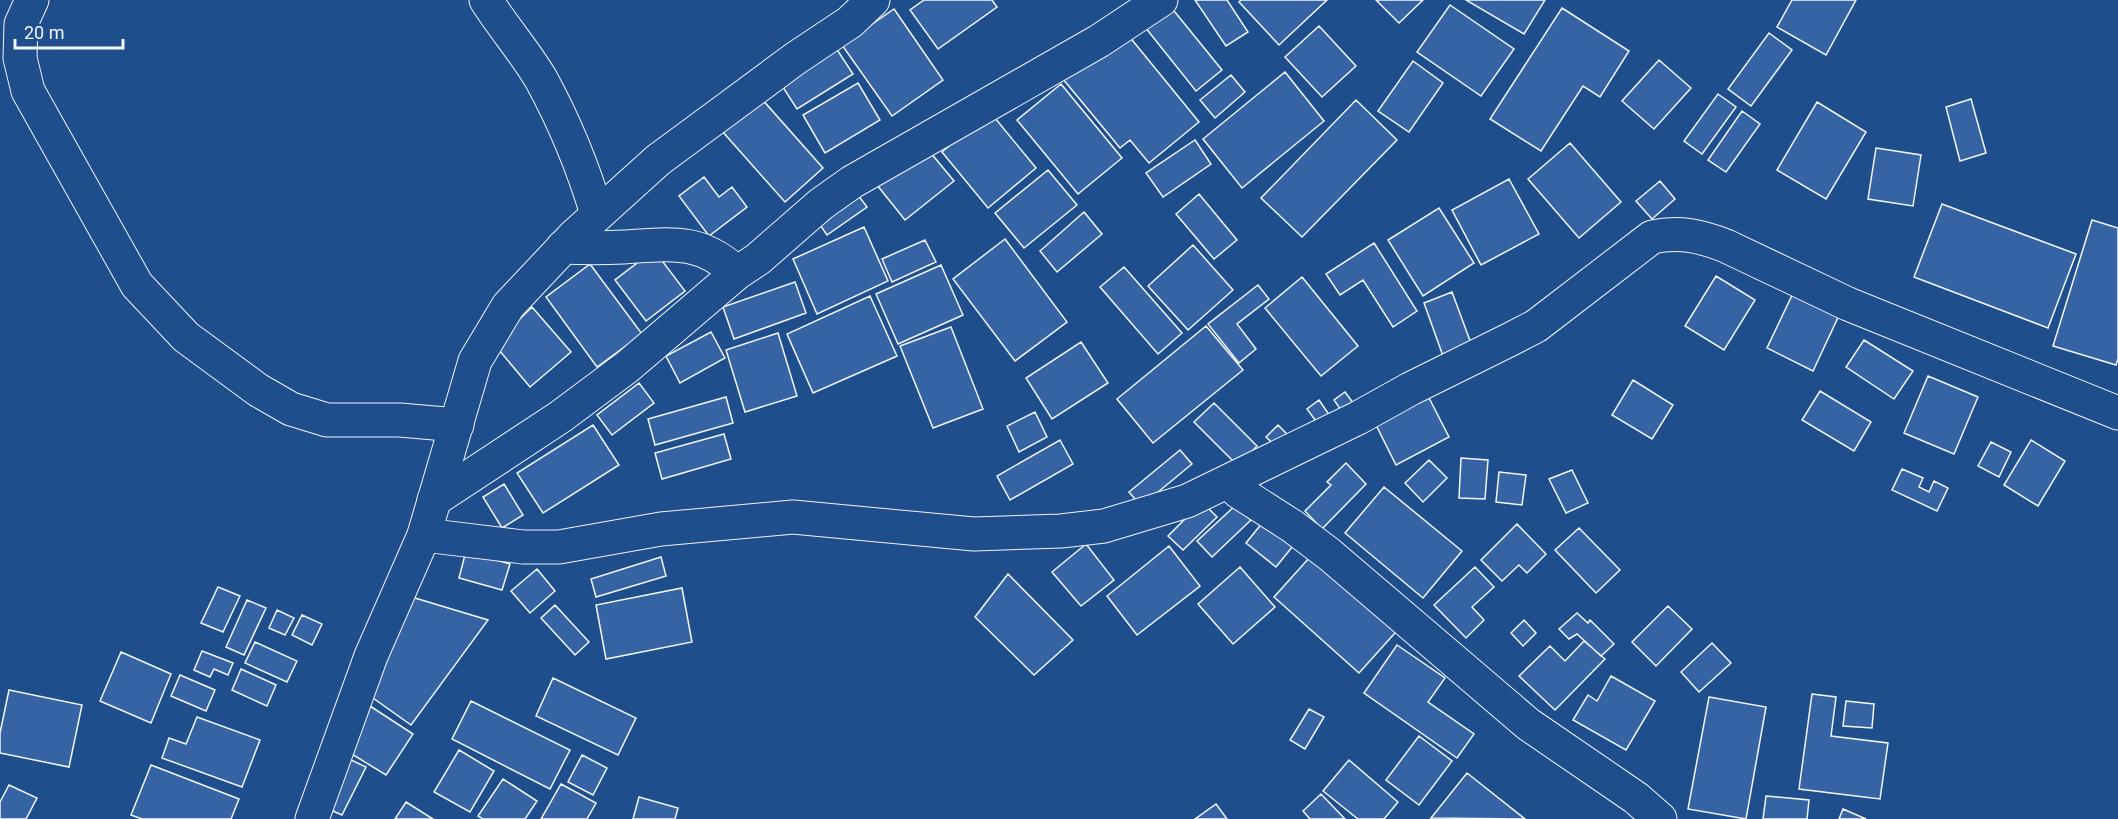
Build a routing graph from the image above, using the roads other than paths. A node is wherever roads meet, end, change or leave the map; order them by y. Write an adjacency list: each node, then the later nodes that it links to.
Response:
1 (32, 0): 9 (street)
2 (486, 0): 5 (street)
3 (873, 0): 5 (street)
4 (1161, 0): 7 (street)
5 (597, 214): 6 (street)
6 (563, 247): 7 (street); 9 (street)
7 (737, 273): 11 (street)
8 (2118, 412): 10 (street)
9 (457, 424): 11 (street)
10 (1228, 482): 12 (street); 14 (street)
11 (434, 500): 12 (street)
12 (424, 535): 13 (street)
13 (312, 819)
14 (1660, 819)

